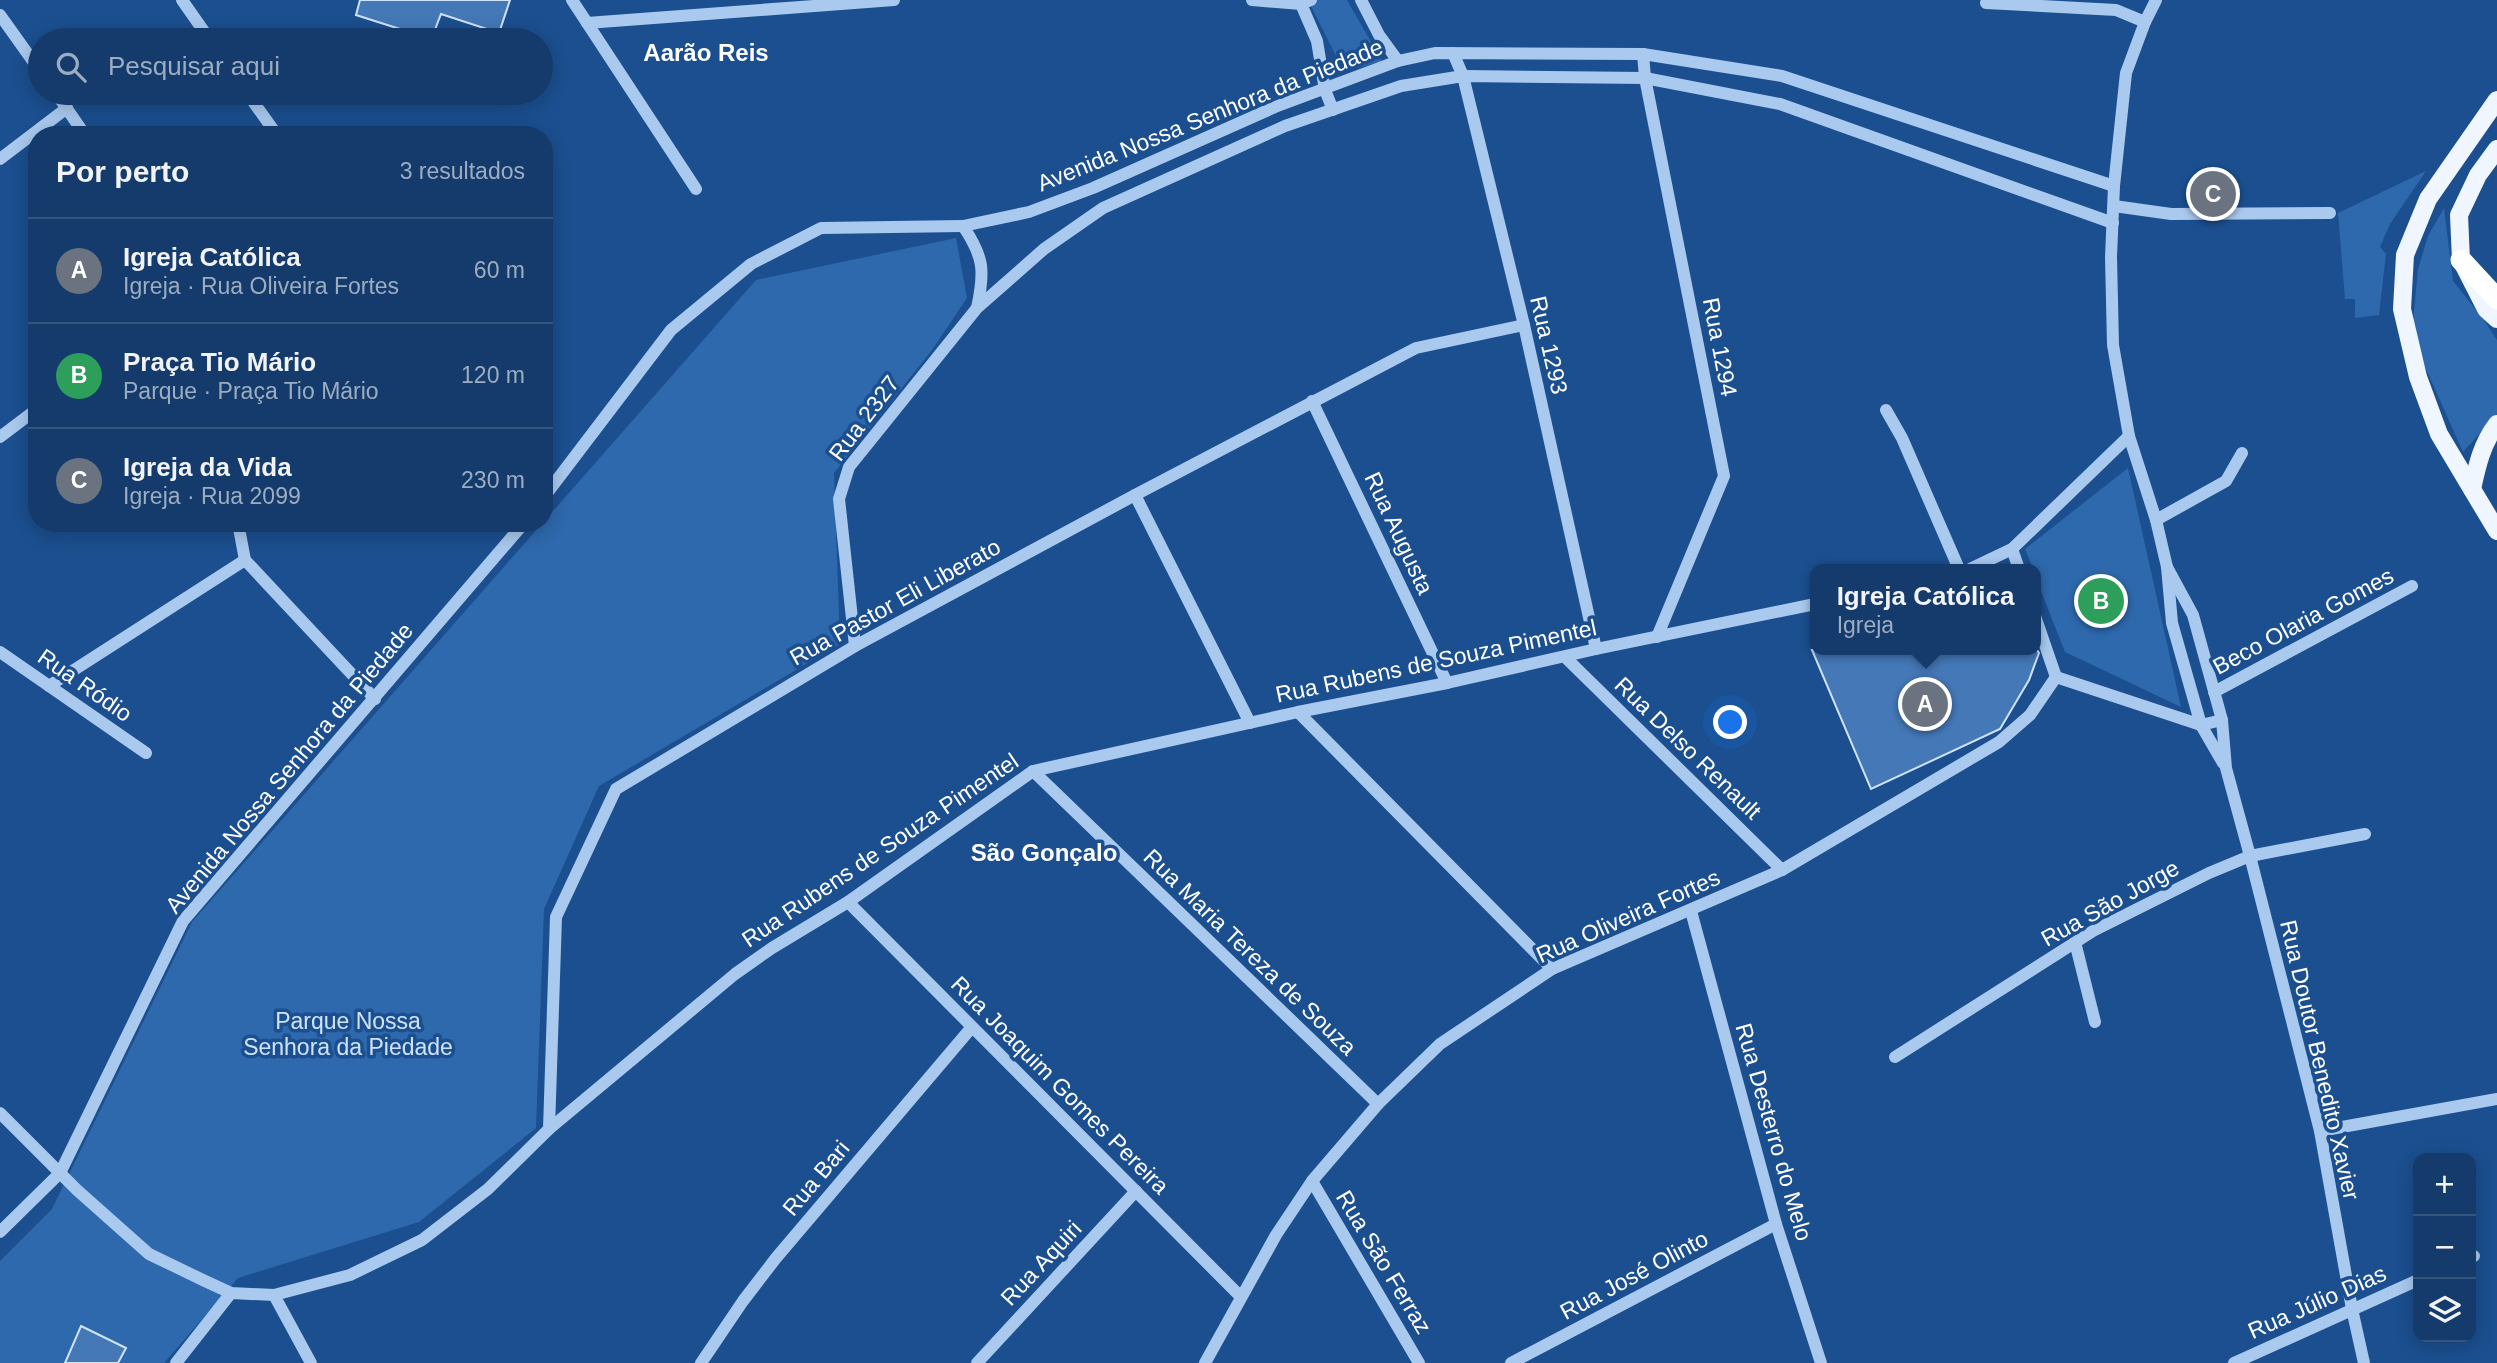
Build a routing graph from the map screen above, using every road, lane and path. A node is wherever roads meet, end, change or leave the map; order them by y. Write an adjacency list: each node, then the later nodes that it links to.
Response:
1 (182, 0): 12 (street)
2 (572, 0): 11 (street)
3 (894, 0): 11 (street)
4 (1252, 0): 7 (street)
5 (1361, 0): 16 (street)
6 (2156, 0): 10 (street, Rua Doutor Benedito Xavier)
7 (1306, 2): 19 (street)
8 (1986, 3): 10 (street)
9 (0, 15): 14 (street)
10 (2145, 22): 31 (street, Rua Doutor Benedito Xavier)
11 (587, 23): 32 (street)
12 (202, 28)
13 (1454, 53): 15 (street, Avenida Nossa Senhora da Piedade); 16 (street, Avenida Nossa Senhora da Piedade); 17 (street, Rua 1293)
14 (28, 54)
15 (1643, 54): 18 (street, Rua 1294); 31 (street, Avenida Nossa Senhora da Piedade)
16 (1398, 61): 19 (street, Avenida Nossa Senhora da Piedade)
17 (1464, 76): 18 (street, Avenida Nossa Senhora da Piedade); 24 (street, Avenida Nossa Senhora da Piedade); 43 (street, Rua 1293)
18 (1645, 78): 35 (street, Avenida Nossa Senhora da Piedade); 67 (street, Rua 1294)
19 (1325, 90): 24 (street); 36 (street, Avenida Nossa Senhora da Piedade)
20 (2497, 100): 52 (main road)
21 (65, 105): 23 (street)
22 (256, 105): 27 (street)
23 (67, 108): 25 (street); 26 (street)
24 (1333, 110): 39 (street, Avenida Nossa Senhora da Piedade)
25 (43, 126)
26 (79, 126)
27 (271, 126)
28 (28, 138): 30 (street)
29 (2497, 149): 37 (main road)
30 (0, 159)
31 (2114, 186): 33 (street, Rua Doutor Benedito Xavier)
32 (696, 189)
33 (2113, 206): 34 (street); 35 (street, Rua Doutor Benedito Xavier)
34 (2330, 213)
35 (2113, 223): 48 (street, Rua Doutor Benedito Xavier)
36 (963, 226): 38 (street, Rua 2327); 51 (street, Avenida Nossa Senhora da Piedade)
37 (2461, 260): 40 (highway); 42 (main road)
38 (982, 276): 39 (street); 41 (street, Rua 2327)
39 (1000, 287): 41 (street, Avenida Nossa Senhora da Piedade)
40 (2497, 299)
41 (977, 308): 68 (street, Rua 2327)
42 (2497, 320)
43 (1524, 325): 44 (street, Rua Pastor Eli Liberato); 69 (street, Rua 1293)
44 (1312, 401): 53 (street, Rua Pastor Eli Liberato); 73 (street, Rua Augusta)
45 (1886, 410): 60 (street)
46 (28, 416): 49 (street)
47 (2497, 424): 52 (main road)
48 (2129, 436): 54 (street, Rua Doutor Benedito Xavier); 58 (street)
49 (0, 437)
50 (2242, 453): 54 (street)
51 (553, 485)
52 (2472, 489): 55 (main road)
53 (1135, 495): 68 (street, Rua Pastor Eli Liberato); 79 (street)
54 (2156, 520): 63 (street, Rua Doutor Benedito Xavier)
55 (2497, 531)
56 (240, 532): 59 (street)
57 (516, 532): 76 (street, Avenida Nossa Senhora da Piedade)
58 (2012, 549): 61 (street); 62 (street)
59 (245, 560): 74 (street); 76 (street)
60 (1957, 564)
61 (1980, 564)
62 (2018, 564)
63 (2167, 568): 75 (street, Rua Doutor Benedito Xavier); 80 (street, Rua Doutor Benedito Xavier)
64 (2412, 586): 75 (street, Beco Olaria Gomes)
65 (1810, 605): 67 (street, Rua Rubens de Souza Pimentel)
66 (2041, 633): 72 (street)
67 (1657, 637): 69 (street, Rua Rubens de Souza Pimentel)
68 (855, 646): 97 (street, Rua Pastor Eli Liberato)
69 (1596, 649): 71 (street, Rua Rubens de Souza Pimentel)
70 (0, 652): 74 (street, Rua Ródio)
71 (1564, 657): 73 (street, Rua Rubens de Souza Pimentel); 86 (street, Rua Delso Renault)
72 (2056, 677): 80 (street); 86 (street, Rua Oliveira Fortes)
73 (1447, 683): 77 (street, Rua Rubens de Souza Pimentel)
74 (49, 686): 81 (street, Rua Ródio)
75 (2214, 692): 78 (street, Rua Doutor Benedito Xavier)
76 (375, 699): 99 (street, Avenida Nossa Senhora da Piedade)
77 (1298, 712): 79 (street, Rua Rubens de Souza Pimentel); 90 (street)
78 (2222, 720): 80 (street); 82 (street, Rua Doutor Benedito Xavier)
79 (1250, 723): 83 (street, Rua Rubens de Souza Pimentel)
80 (2201, 725): 82 (street, Rua Doutor Benedito Xavier)
81 (146, 752)
82 (2226, 768): 85 (street, Rua Doutor Benedito Xavier)
83 (1033, 771): 87 (street, Rua Rubens de Souza Pimentel); 95 (street, Rua Maria Tereza de Souza)
84 (2365, 834): 85 (street, Rua São Jorge)
85 (2250, 856): 89 (street, Rua São Jorge); 98 (street, Rua Doutor Benedito Xavier)
86 (1782, 870): 88 (street, Rua Oliveira Fortes)
87 (848, 902): 92 (street, Rua Joaquim Gomes Pereira); 97 (street, Rua Rubens de Souza Pimentel)
88 (1691, 911): 90 (street, Rua Oliveira Fortes); 102 (street, Rua Desterro do Melo)
89 (2075, 942): 91 (street); 93 (street, Rua São Jorge)
90 (1552, 970): 95 (street, Rua Oliveira Fortes)
91 (2095, 1022)
92 (972, 1027): 101 (street, Rua Joaquim Gomes Pereira); 111 (street, Rua Bari)
93 (1895, 1057)
94 (2497, 1099): 98 (street)
95 (1378, 1104): 100 (street, Rua Oliveira Fortes)
96 (0, 1113): 99 (street, Rua Rubens de Souza Pimentel)
97 (549, 1129): 106 (street, Rua Rubens de Souza Pimentel)
98 (2320, 1131): 108 (street, Rua Doutor Benedito Xavier)
99 (60, 1173): 103 (street, Avenida Nossa Senhora da Piedade); 105 (street, Rua Rubens de Souza Pimentel)
100 (1312, 1181): 107 (street, Rua Oliveira Fortes); 114 (street, Rua São Ferraz)
101 (1136, 1191): 107 (street, Rua Joaquim Gomes Pereira); 112 (street, Rua Aquiri)
102 (1776, 1224): 115 (street, Rua José Olinto); 116 (street, Rua Desterro do Melo)
103 (0, 1232)
104 (2413, 1282): 108 (street, Rua Júlio Dias)
105 (231, 1293): 106 (street, Rua Rubens de Souza Pimentel); 109 (street)
106 (274, 1295): 110 (street)
107 (1241, 1297): 113 (street, Rua Oliveira Fortes)
108 (2352, 1309): 117 (street, Rua Júlio Dias); 118 (street, Rua Doutor Benedito Xavier)
109 (176, 1363)
110 (311, 1363)
111 (701, 1363)
112 (977, 1363)
113 (1205, 1363)
114 (1419, 1363)
115 (1511, 1363)
116 (1821, 1363)
117 (2234, 1363)
118 (2364, 1363)

